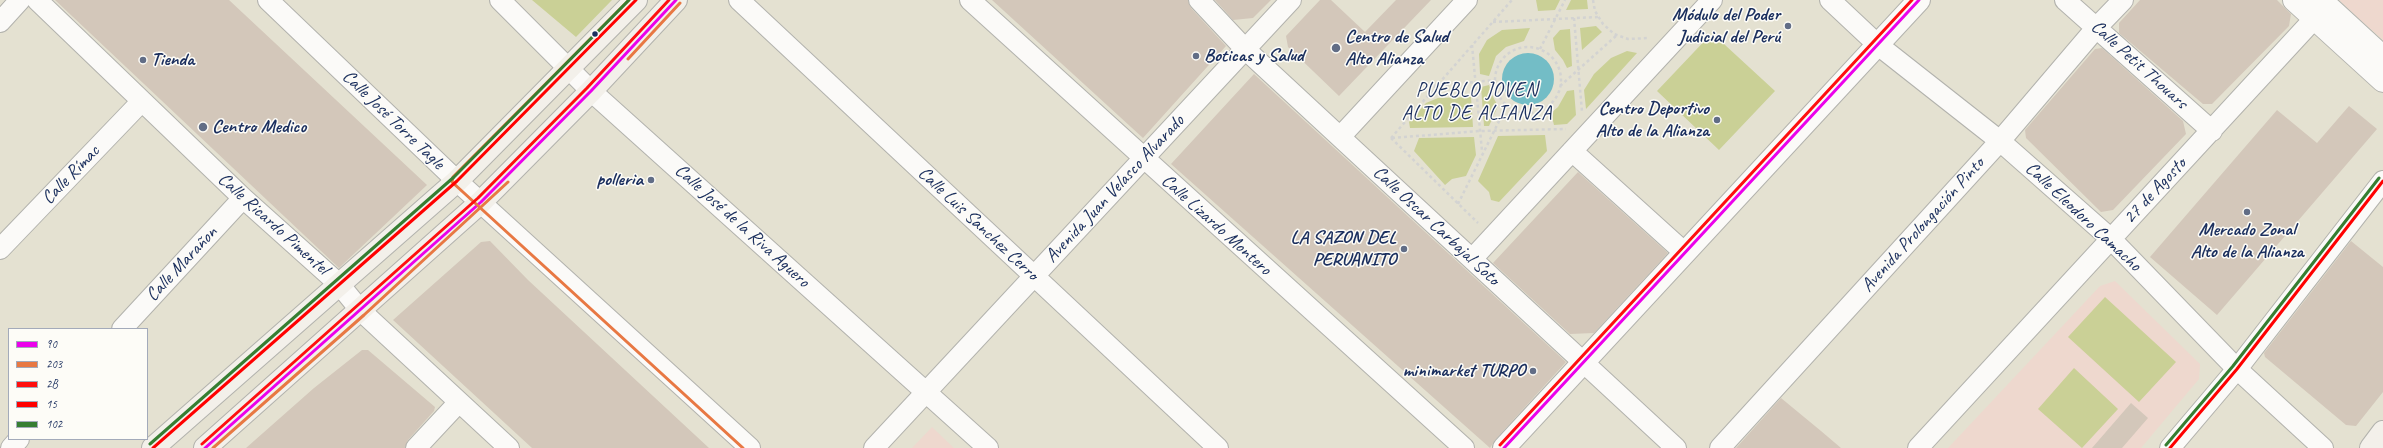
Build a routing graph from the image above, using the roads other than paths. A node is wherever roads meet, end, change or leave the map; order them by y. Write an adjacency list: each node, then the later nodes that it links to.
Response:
1 (20, 0): 19 (street)
2 (36, 0): 26 (street, Calle Ricardo Pimentel)
3 (268, 0): 32 (street, Calle José Torre Tagle)
4 (500, 0): 24 (street, Calle José de la Riva Aguero)
5 (636, 0): 24 (main road)
6 (676, 0): 25 (main road)
7 (739, 0): 40 (street, Calle Luis Sanchez Cerro)
8 (970, 0): 31 (street, Calle Lizardo Montero)
9 (1199, 0): 22 (street, Calle Oscar Carbajal Soto)
10 (1291, 0): 22 (street, Avenida Juan Velasco Alvarado)
11 (1467, 0): 28 (street)
12 (1712, 0): 30 (street)
13 (1830, 0): 21 (street, Calle Eleodoro Camacho)
14 (1919, 0): 21 (street)
15 (2065, 0): 20 (street, Calle Petit Thouars)
16 (2123, 0): 20 (street, Avenida Prolongación Pinto)
17 (2294, 0): 18 (street)
18 (2321, 8): 23 (street); 27 (street, 27 de Agosto)
19 (0, 22)
20 (2097, 27): 27 (street, Calle Petit Thouars); 29 (street, Avenida Prolongación Pinto)
21 (1878, 45): 29 (street, Calle Eleodoro Camacho); 38 (street)
22 (1246, 50): 28 (street, Calle Oscar Carbajal Soto); 31 (street, Avenida Juan Velasco Alvarado)
23 (2379, 65)
24 (569, 70): 25 (street, Calle José de la Riva Aguero); 32 (main road)
25 (591, 91): 35 (main road); 46 (street, Calle José de la Riva Aguero)
26 (142, 101): 34 (street, Calle Ricardo Pimentel); 37 (street, Calle Rímac)
27 (2212, 131): 36 (street, 27 de Agosto)
28 (1340, 137): 39 (street, Calle Oscar Carbajal Soto)
29 (2000, 141): 36 (street, Calle Eleodoro Camacho); 62 (street, Avenida Prolongación Pinto)
30 (1572, 151): 38 (street); 39 (street)
31 (1143, 159): 40 (street, Avenida Juan Velasco Alvarado); 59 (street, Calle Lizardo Montero)
32 (457, 181): 35 (street, Calle José Torre Tagle); 41 (main road)
33 (2383, 181): 45 (street)
34 (243, 198): 41 (street, Calle Ricardo Pimentel); 43 (street, Calle Marañon)
35 (481, 202): 42 (main road); 55 (street, Calle José Torre Tagle)
36 (2110, 238): 45 (street, Calle Eleodoro Camacho); 63 (street, 27 de Agosto)
37 (0, 249)
38 (1684, 253): 44 (street)
39 (1472, 260): 44 (street, Calle Oscar Carbajal Soto)
40 (1034, 276): 46 (street, Avenida Juan Velasco Alvarado); 58 (street, Calle Luis Sanchez Cerro)
41 (339, 284): 42 (street, Calle Ricardo Pimentel); 51 (main road)
42 (361, 311): 47 (street, Calle Ricardo Pimentel); 52 (main road)
43 (123, 328)
44 (1584, 362): 60 (street); 61 (street, Calle Oscar Carbajal Soto)
45 (2237, 369): 64 (street); 65 (street, Calle Eleodoro Camacho)
46 (926, 392): 56 (street, Avenida Juan Velasco Alvarado); 57 (street, Calle José de la Riva Aguero)
47 (459, 402): 53 (street); 54 (street, Calle Ricardo Pimentel)
48 (2383, 432): 66 (main road)
49 (18, 440): 50 (street)
50 (11, 448)
51 (153, 448)
52 (205, 448)
53 (416, 448)
54 (509, 448)
55 (750, 448)
56 (874, 448)
57 (988, 448)
58 (1218, 448)
59 (1464, 448)
60 (1504, 448)
61 (1676, 448)
62 (1720, 448)
63 (1918, 448)
64 (2170, 448)
65 (2323, 448)
66 (2370, 448)

